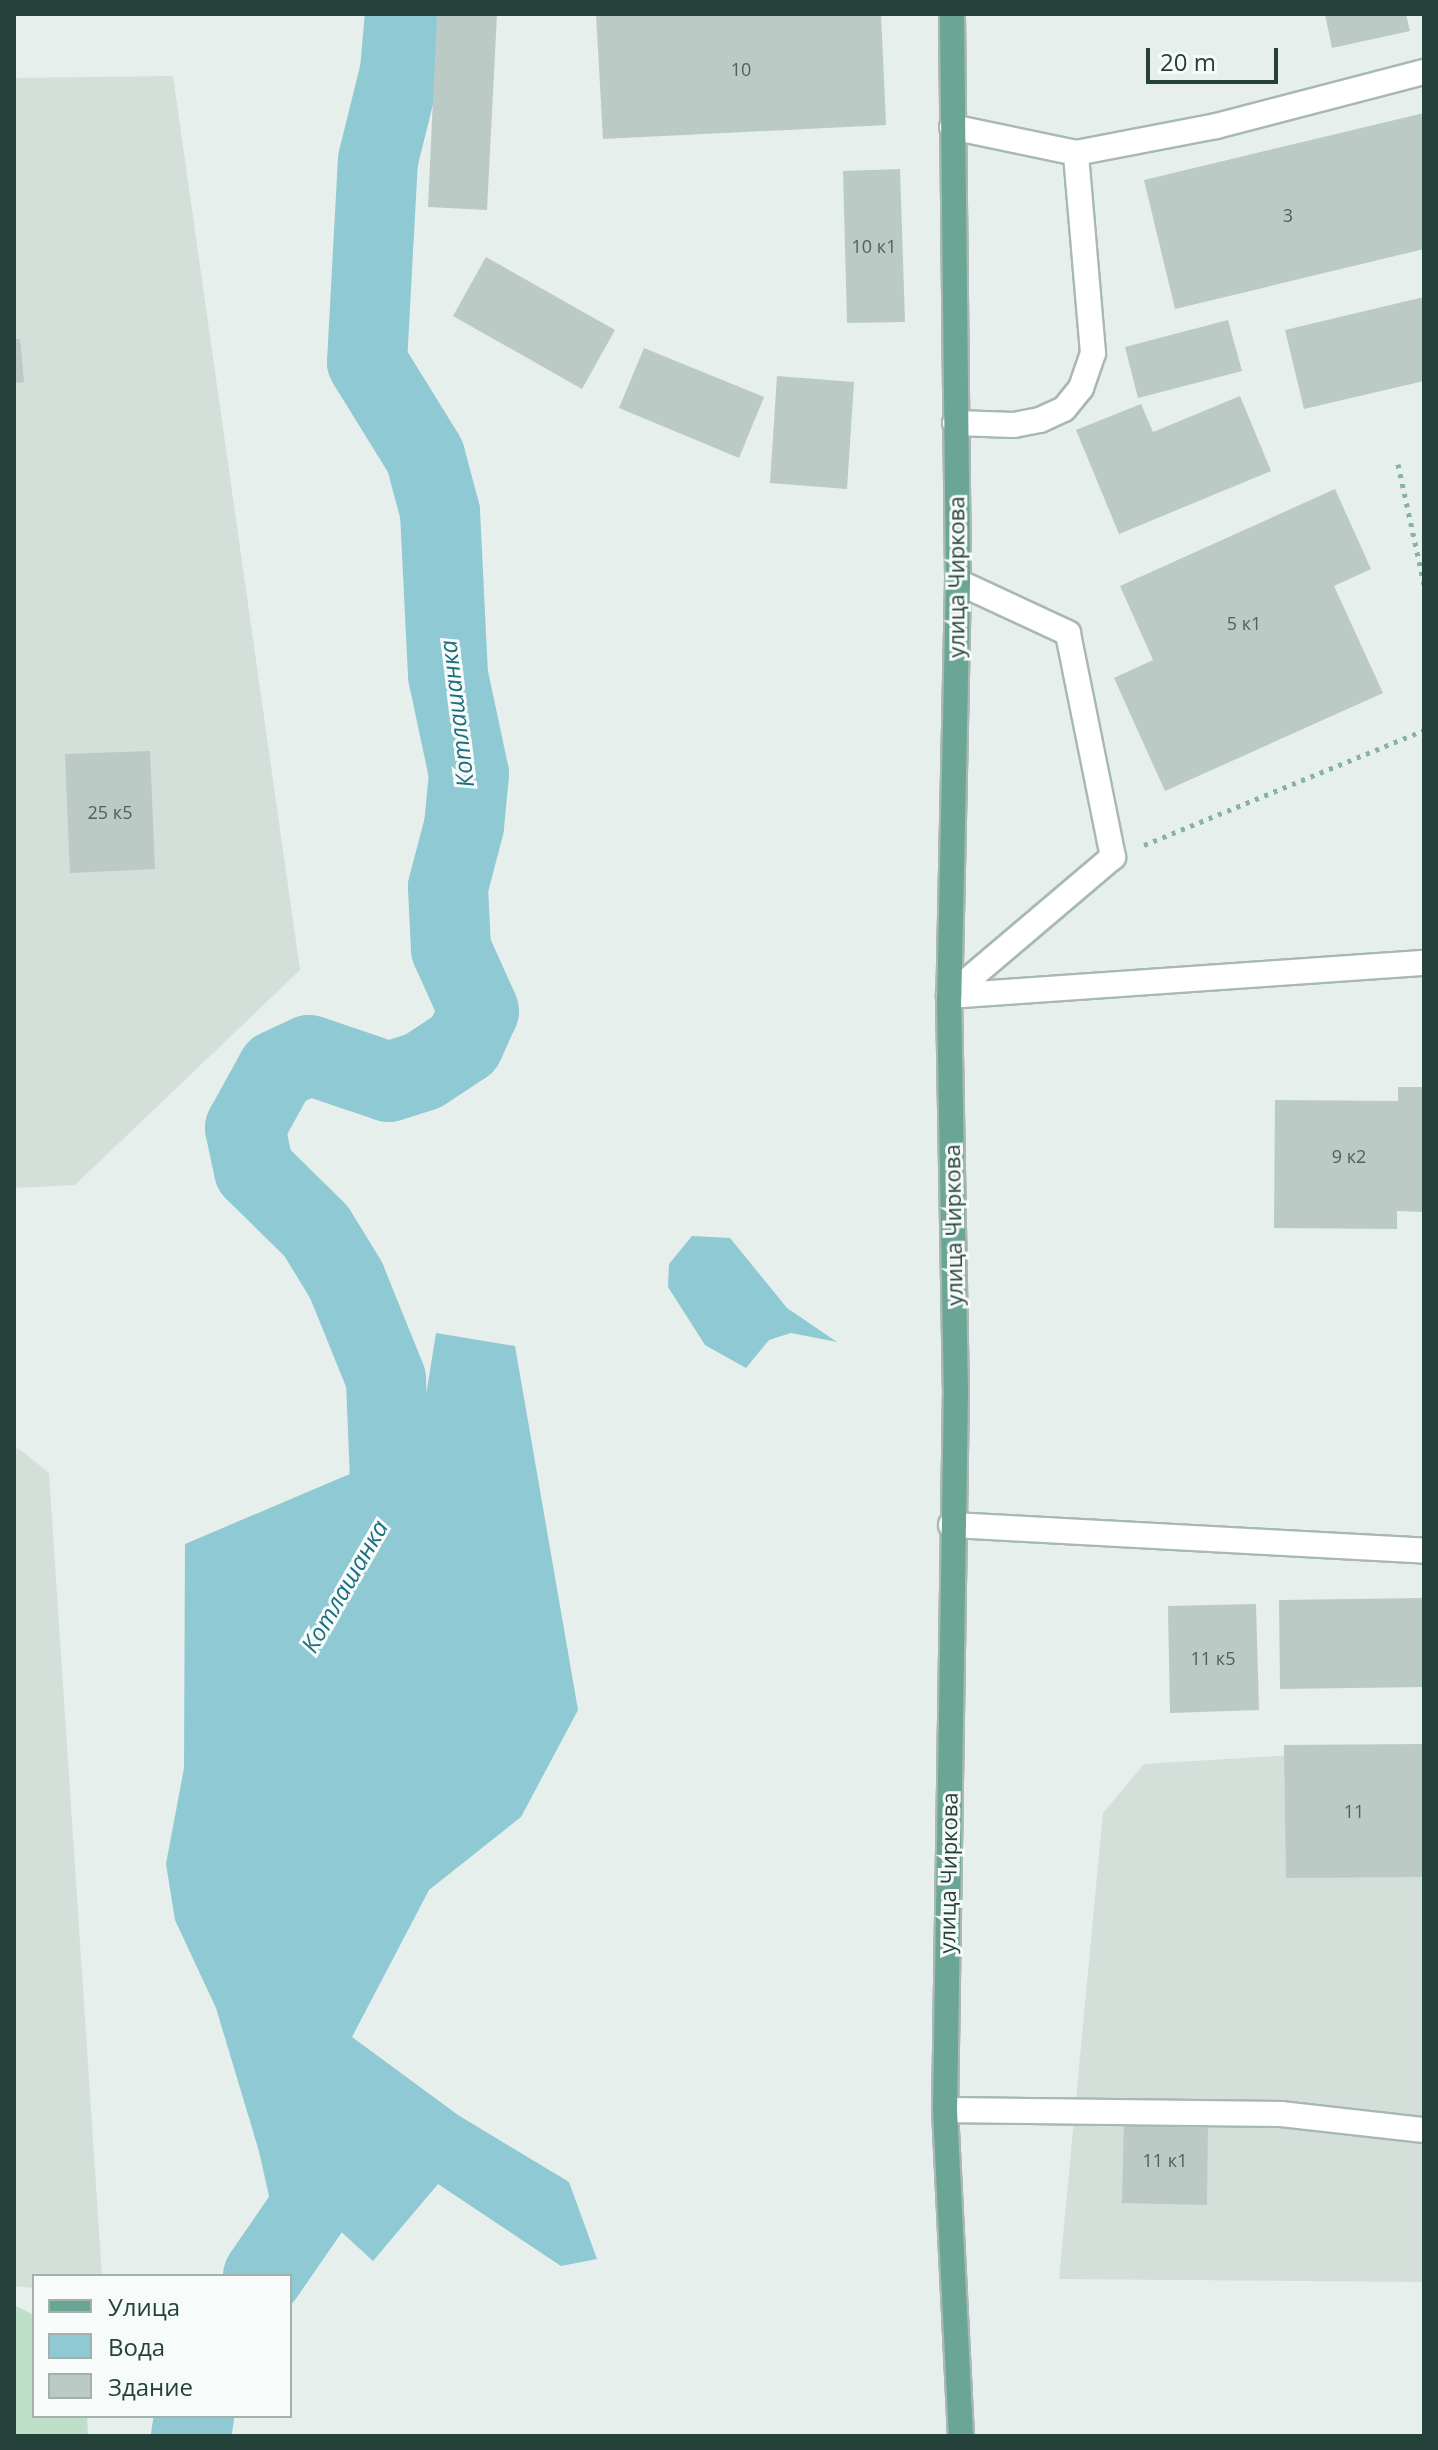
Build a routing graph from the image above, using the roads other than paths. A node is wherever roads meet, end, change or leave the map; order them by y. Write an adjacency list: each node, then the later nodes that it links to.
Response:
1 (952, 14): 3 (main road, улица Чиркова)
2 (1424, 72): 4 (street)
3 (952, 127): 4 (street); 5 (main road, улица Чиркова)
4 (1076, 153): 5 (street)
5 (955, 423): 6 (main road, улица Чиркова)
6 (958, 582): 8 (main road, улица Чиркова); 8 (street)
7 (1424, 963): 8 (street)
8 (949, 996): 9 (main road, улица Чиркова)
9 (951, 1525): 10 (street); 11 (main road, улица Чиркова)
10 (1424, 1551)
11 (945, 2110): 12 (street); 13 (main road, улица Чиркова)
12 (1424, 2130)
13 (961, 2436)

